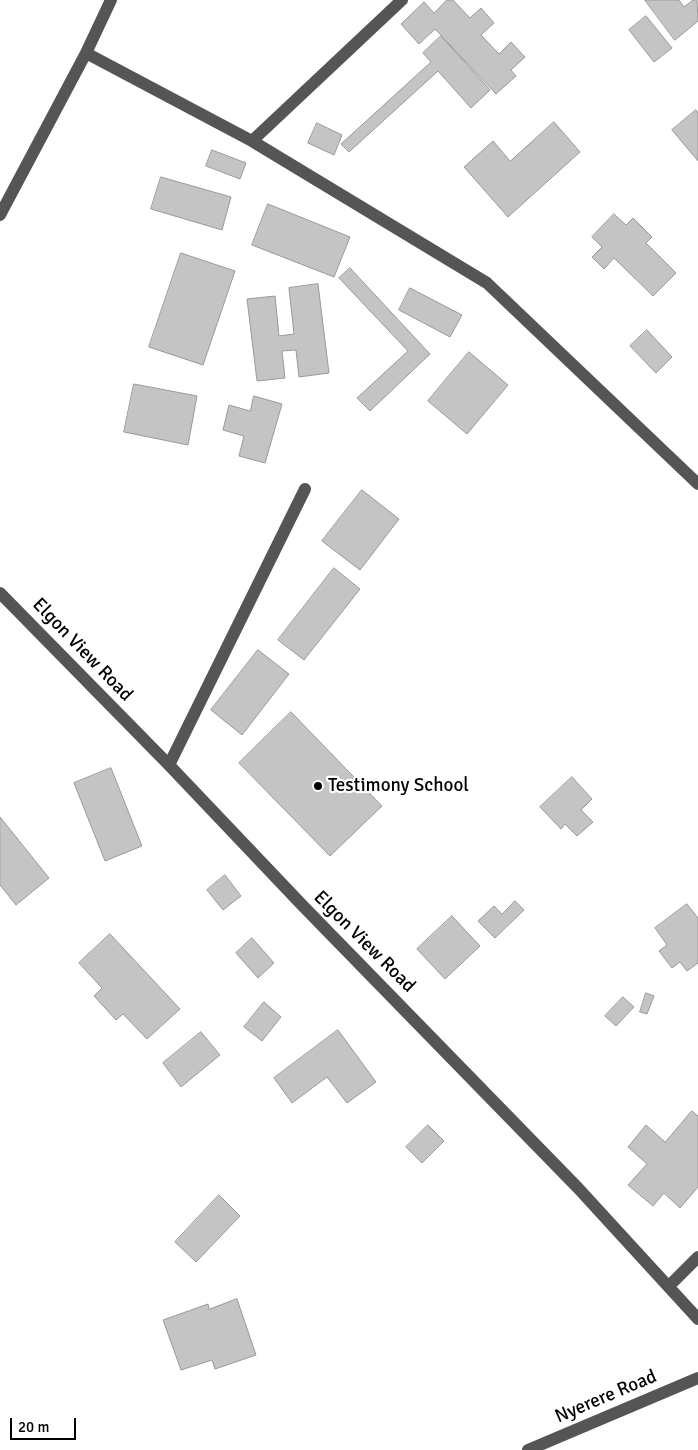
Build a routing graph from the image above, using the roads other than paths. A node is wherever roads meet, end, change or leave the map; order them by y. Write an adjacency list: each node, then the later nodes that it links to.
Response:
1 (111, 0): 3 (street)
2 (402, 0): 4 (street)
3 (86, 53): 4 (street); 5 (street)
4 (252, 141): 6 (street)
5 (0, 215)
6 (698, 484)
7 (305, 488): 9 (street)
8 (0, 593): 9 (street, Elgon View Road)
9 (169, 765): 11 (street, Elgon View Road)
10 (698, 1257): 11 (street)
11 (669, 1286): 12 (street, Elgon View Road)
12 (698, 1319)
13 (698, 1378): 14 (street, Nyerere Road)
14 (528, 1450)

